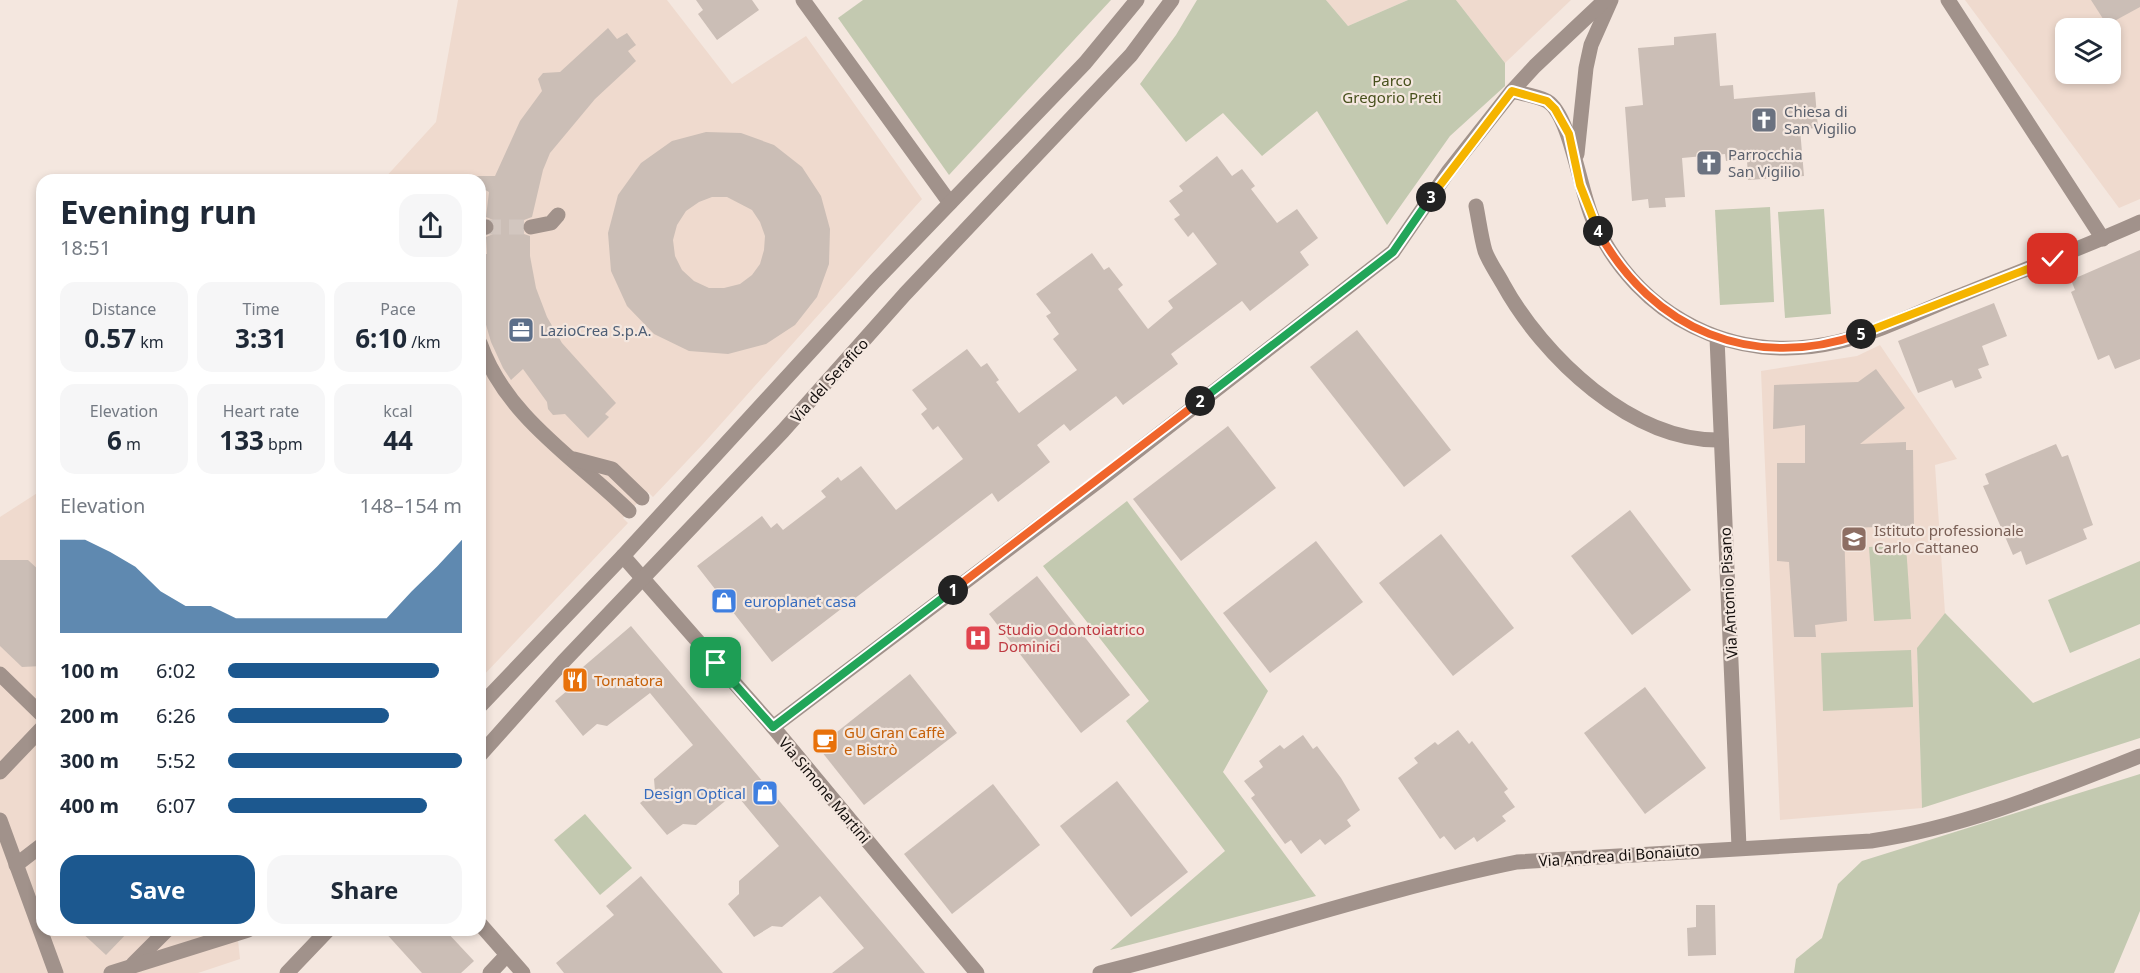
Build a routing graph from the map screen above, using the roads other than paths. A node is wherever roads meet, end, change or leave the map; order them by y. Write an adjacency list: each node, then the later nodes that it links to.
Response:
1 (803, 0): 9 (street)
2 (1137, 0): 9 (street)
3 (1172, 0): 22 (street, Via del Serafico)
4 (1605, 0): 7 (street)
5 (1611, 0): 8 (street)
6 (1948, 0): 14 (street)
7 (1512, 91): 8 (street); 26 (street)
8 (1576, 166): 15 (street)
9 (950, 203): 21 (street)
10 (1476, 206): 17 (street)
11 (558, 215): 13 (street)
12 (2140, 222): 14 (street)
13 (531, 227)
14 (2103, 239): 15 (street)
15 (1717, 338): 17 (street, Via Antonio Pisano)
16 (486, 355): 18 (street)
17 (1721, 440): 32 (street, Via Antonio Pisano)
18 (567, 457): 19 (street); 20 (street)
19 (642, 498)
20 (629, 511)
21 (622, 556): 22 (street, Via Simone Martini); 24 (street)
22 (643, 579): 26 (street, Via Simone Martini); 28 (street, Via del Serafico)
23 (0, 674): 25 (street)
24 (486, 699)
25 (36, 709)
26 (773, 727): 48 (street, Via Simone Martini)
27 (36, 734): 30 (street)
28 (486, 748)
29 (2140, 756): 32 (street, Via Andrea di Bonaiuto)
30 (0, 772)
31 (0, 820): 34 (street)
32 (1738, 847): 49 (street, Via Andrea di Bonaiuto)
33 (36, 849): 34 (street)
34 (16, 865): 35 (street)
35 (36, 919)
36 (486, 931): 41 (street)
37 (42, 936): 43 (street)
38 (161, 936): 42 (street)
39 (229, 936): 42 (street)
40 (320, 936): 45 (street)
41 (507, 955): 46 (street); 47 (street)
42 (130, 967): 44 (street)
43 (56, 973)
44 (111, 973)
45 (287, 973)
46 (490, 973)
47 (523, 973)
48 (977, 973)
49 (1100, 973)

